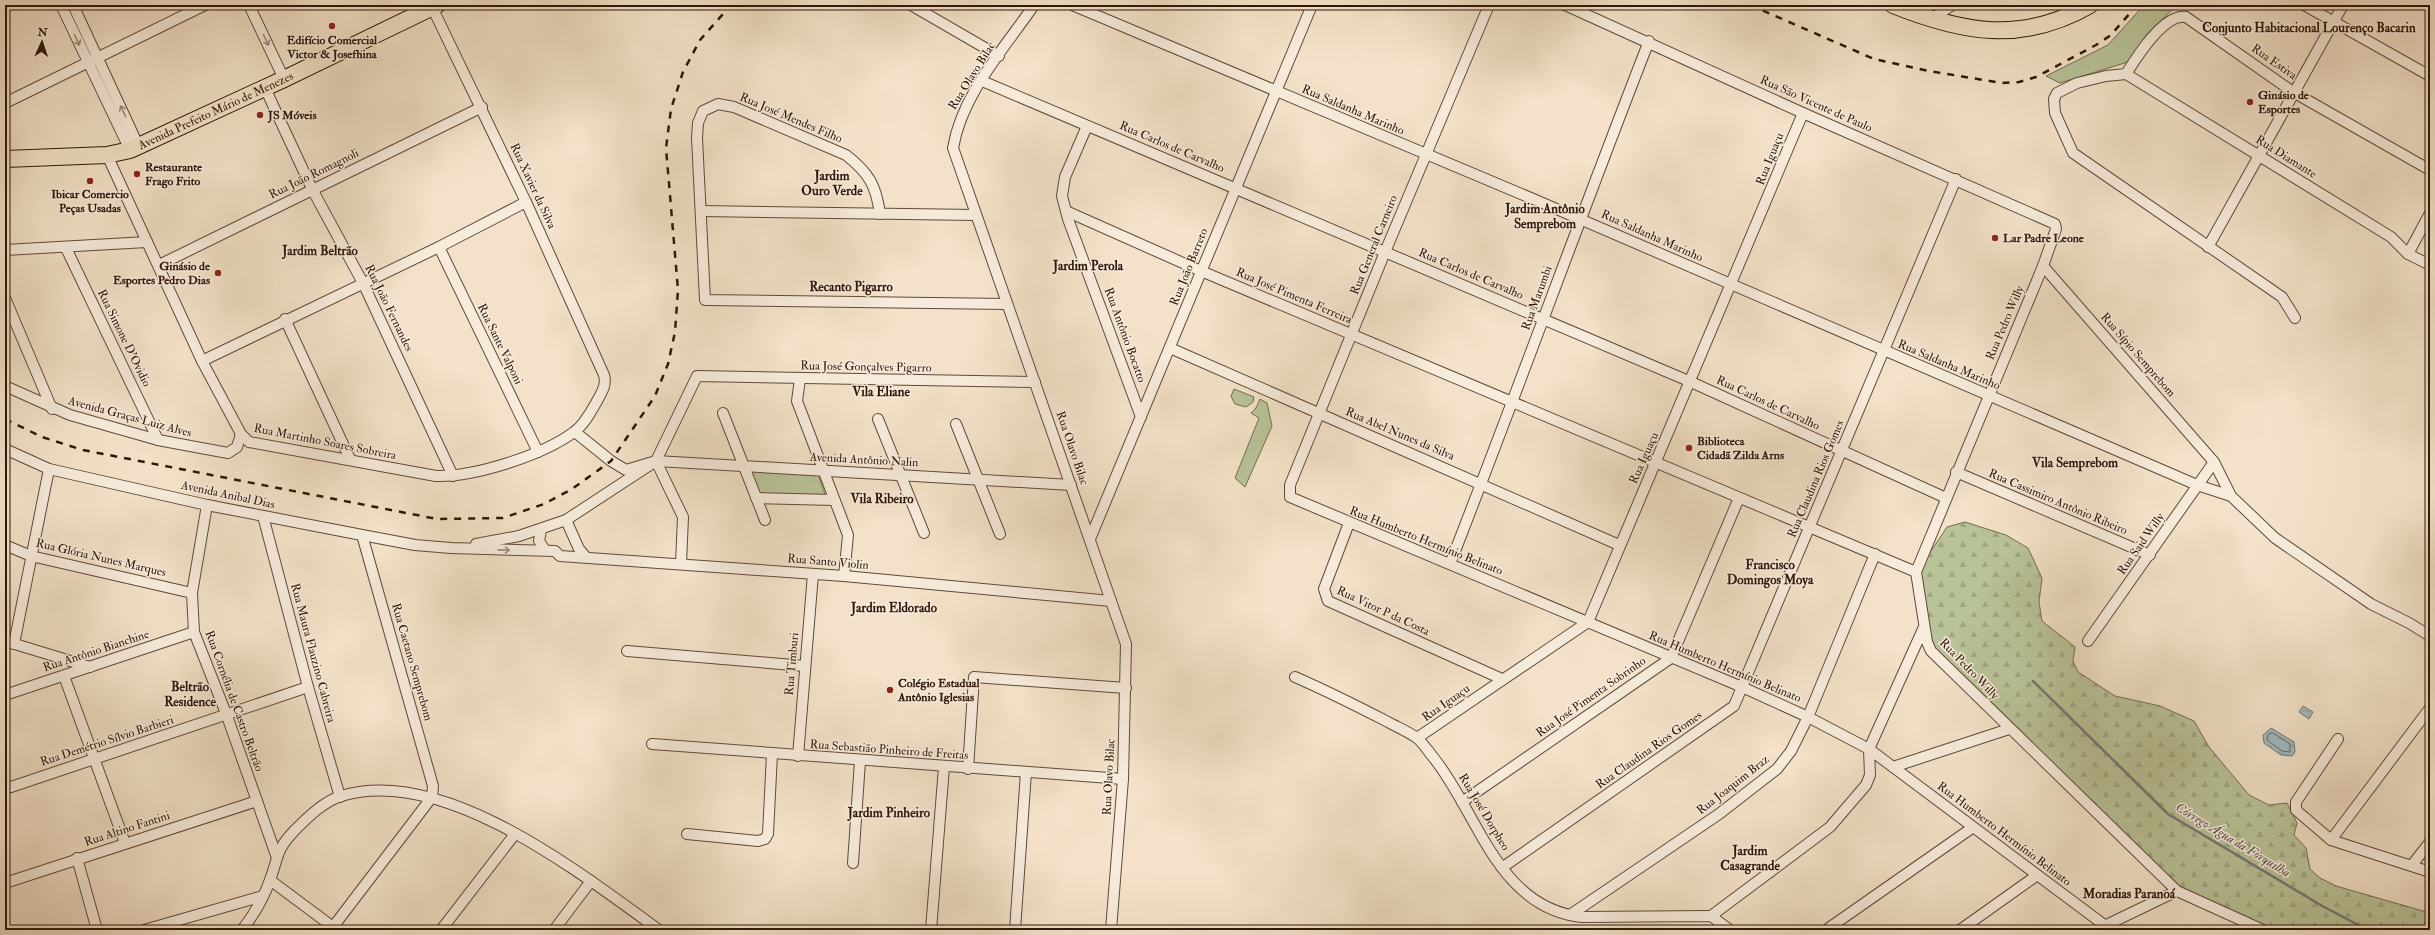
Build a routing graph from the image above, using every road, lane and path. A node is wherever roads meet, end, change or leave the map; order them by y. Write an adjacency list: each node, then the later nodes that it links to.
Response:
1 (61, 5): 22 (street, one-way to 22)
2 (73, 5): 21 (street)
3 (205, 5): 21 (street)
4 (250, 5): 25 (street, one-way to 25)
5 (911, 5): 20 (street)
6 (1034, 5): 20 (street, Rua Olavo Bilac)
7 (1072, 5): 28 (street, Rua Saldanha Marinho)
8 (1312, 5): 28 (street, Rua João Barreto)
9 (1489, 5): 35 (street, Rua General Carneiro)
10 (1565, 5): 19 (street, Rua São Vicente de Paulo)
11 (1952, 5): 17 (street)
12 (2090, 5): 17 (main road)
13 (2304, 5): 18 (street)
14 (2343, 5): 18 (street)
15 (433, 6): 25 (main road, Avenida Prefeito Mário de Menezes); 31 (street, Rua Xavier da Silva)
16 (1900, 6): 17 (main road)
17 (1933, 18)
18 (2333, 22): 24 (street); 29 (street)
19 (1649, 41): 32 (street, Rua São Vicente de Paulo); 49 (street, Rua Marumbi)
20 (999, 56): 26 (street, Rua Olavo Bilac)
21 (97, 57): 22 (street); 34 (street, one-way to 21)
22 (88, 62): 30 (street); 34 (street)
23 (2126, 74): 29 (street, Rua Estiva); 37 (street, Rua Diamante); 53 (street)
24 (2430, 76)
25 (284, 79): 27 (main road, Avenida Prefeito Mário de Menezes)
26 (982, 81): 33 (street, Rua Carlos de Carvalho); 48 (street, Rua Olavo Bilac)
27 (265, 88): 34 (main road, Avenida Prefeito Mário de Menezes); 42 (street, Rua João Fernandes)
28 (1276, 92): 35 (street, Rua Saldanha Marinho); 41 (street, Rua João Barreto)
29 (2293, 92): 37 (street); 39 (street, Rua Estiva)
30 (5, 103)
31 (482, 108): 42 (street, Rua João Romagnoli); 43 (street, Rua Xavier da Silva)
32 (1803, 113): 40 (street, Rua São Vicente de Paulo); 63 (street, Rua Iguaçu)
33 (1087, 126): 41 (street, Rua Carlos de Carvalho); 44 (street, Rua Antônio Bocatto)
34 (134, 149): 36 (main road, Avenida Prefeito Mário de Menezes)
35 (1426, 154): 49 (street, Rua Saldanha Marinho); 56 (street, Rua General Carneiro)
36 (107, 155): 38 (main road, Avenida Prefeito Mário de Menezes); 51 (street, Rua Martinho Soares Sobreira)
37 (2259, 155): 53 (street); 57 (street, Rua Diamante)
38 (5, 159)
39 (2430, 170)
40 (1956, 179): 50 (street, Rua São Vicente de Paulo); 71 (street, Rua Claudina Rios Gomes)
41 (1235, 188): 56 (street, Rua Carlos de Carvalho); 61 (street, Rua João Barreto)
42 (312, 189): 58 (street, Rua João Romagnoli); 62 (street, Rua João Fernandes)
43 (526, 202): 52 (street); 74 (street, Rua Xavier da Silva)
44 (1066, 210): 61 (street, Rua José Pimenta Ferreira); 83 (street, Rua Antônio Bocatto)
45 (701, 212): 47 (street); 47 (street, Rua José Mendes Filho); 65 (street, Rua José Mendes Filho)
46 (2430, 213): 57 (street)
47 (880, 214): 48 (street)
48 (976, 215): 65 (street, Rua Olavo Bilac)
49 (1580, 219): 63 (street, Rua Saldanha Marinho); 68 (street, Rua Marumbi)
50 (2056, 225): 60 (street, Rua Pedro Willy)
51 (147, 242): 54 (street); 58 (street, Rua Martinho Soares Sobreira)
52 (439, 247): 62 (street); 91 (street, Rua Sante Valponi)
53 (2208, 247): 66 (street)
54 (66, 248): 55 (street); 88 (street, Rua Simone D’Ovidio)
55 (5, 250)
56 (1385, 252): 68 (street, Rua Carlos de Carvalho); 69 (street, Rua General Carneiro)
57 (2408, 254): 59 (street, Rua Diamante)
58 (159, 265): 72 (street, Rua Martinho Soares Sobreira)
59 (2430, 265)
60 (2043, 266): 78 (street, Rua Pedro Willy); 94 (street, Rua Sípio Semprebom)
61 (1200, 271): 69 (street, Rua José Pimenta Ferreira); 70 (street, Rua João Barreto)
62 (363, 283): 67 (street); 102 (street, Rua João Fernandes)
63 (1732, 285): 71 (street, Rua Saldanha Marinho); 76 (street, Rua Iguaçu)
64 (5, 298): 80 (street)
65 (1007, 304): 75 (street, Rua Olavo Bilac)
66 (2295, 318)
67 (285, 319): 72 (street); 92 (street)
68 (1544, 319): 76 (street, Rua Carlos de Carvalho); 79 (street, Rua Marumbi)
69 (1352, 334): 79 (street, Rua José Pimenta Ferreira); 82 (street, Rua General Carneiro)
70 (1170, 348): 82 (street, Rua Abel Nunes da Silva); 83 (street, Rua João Barreto)
71 (1884, 352): 78 (street, Rua Saldanha Marinho); 90 (street, Rua Claudina Rios Gomes)
72 (202, 361): 87 (street, Rua Martinho Soares Sobreira)
73 (800, 379): 75 (street, Rua José Gonçalves Pigarro); 93 (street, Rua José Gonçalves Pigarro); 99 (street)
74 (606, 381): 86 (street, Rua Martinho Soares Sobreira)
75 (1035, 382): 105 (street, Rua Olavo Bilac)
76 (1691, 382): 90 (street, Rua Carlos de Carvalho); 95 (street, Rua Iguaçu)
77 (5, 386): 80 (street, Avenida Graças Luiz Alves)
78 (1988, 396): 100 (street, Rua Pedro Willy); 106 (street, Rua Saldanha Marinho)
79 (1514, 401): 95 (street, Rua José Pimenta Ferreira); 104 (street, Rua Marumbi)
80 (52, 409): 88 (street, Avenida Graças Luiz Alves)
81 (723, 413): 96 (street)
82 (1320, 414): 104 (street, Rua Abel Nunes da Silva); 109 (street, Rua General Carneiro)
83 (1141, 417): 125 (street, Rua João Barreto)
84 (878, 419): 101 (street)
85 (956, 424): 103 (street)
86 (575, 432): 91 (street, Rua Martinho Soares Sobreira); 98 (street)
87 (241, 434): 88 (street, Avenida Graças Luiz Alves); 92 (street, Rua Martinho Soares Sobreira)
88 (158, 440)
89 (5, 449): 97 (street, Avenida Anibal Dias)
90 (1842, 451): 112 (street, Rua Carlos de Carvalho); 119 (street, Rua Claudina Rios Gomes)
91 (538, 452): 102 (street, Rua Martinho Soares Sobreira)
92 (350, 459): 102 (street, Rua Martinho Soares Sobreira)
93 (656, 461): 96 (street, Avenida Antônio Nalin); 98 (street, Avenida Antônio Nalin); 107 (street, Avenida Anibal Dias); 135 (street)
94 (2214, 462): 106 (street, Rua Said Willy); 108 (street, Rua Sípio Semprebom)
95 (1656, 463): 111 (street, Rua José Pimenta Ferreira); 127 (street, Rua Iguaçu)
96 (743, 466): 99 (street, Avenida Antônio Nalin); 110 (street)
97 (49, 469): 114 (street, Avenida Anibal Dias); 131 (street)
98 (626, 470): 107 (street)
99 (823, 472): 101 (street, Avenida Antônio Nalin); 113 (street)
100 (1956, 472): 112 (street, Rua Pedro Willy); 134 (street, Rua Cassimiro Antônio Ribeiro)
101 (900, 475): 103 (street, Avenida Antônio Nalin); 121 (street)
102 (454, 476)
103 (979, 478): 105 (street, Avenida Antônio Nalin); 122 (street)
104 (1482, 483): 127 (street, Rua Abel Nunes da Silva); 136 (street, Rua Marumbi)
105 (1071, 485): 125 (street, Rua Olavo Bilac)
106 (2197, 485): 108 (street, Rua Saldanha Marinho); 134 (street, Rua Said Willy)
107 (618, 487): 116 (street, Avenida Anibal Dias)
108 (2231, 496): 143 (street)
109 (1290, 497): 118 (street, Rua Humberto Hermínio Belinato)
110 (756, 498): 113 (street); 117 (street)
111 (1739, 498): 119 (street, Rua José Pimenta Ferreira); 151 (street)
112 (1946, 498): 137 (street, Rua Pedro Willy)
113 (834, 500): 139 (street)
114 (207, 505): 115 (street, Avenida Anibal Dias); 140 (street, Rua Cornélia de Castro Beltrão)
115 (263, 516): 123 (street, Avenida Anibal Dias); 157 (street, Rua Maura Flauzino Cabreira)
116 (566, 520): 120 (street, Avenida Anibal Dias); 124 (street)
117 (765, 520)
118 (1349, 523): 136 (street, Rua Humberto Hermínio Belinato); 156 (street, Rua Vitor P da Costa)
119 (1811, 526): 130 (street, Rua José Pimenta Ferreira); 158 (street, Rua Claudina Rios Gomes)
120 (541, 530): 128 (street, Avenida Anibal Dias); 129 (street)
121 (924, 533)
122 (1000, 534)
123 (362, 535): 128 (street, Avenida Anibal Dias); 180 (street, Rua Caetano Semprebom)
124 (573, 538): 132 (street); 133 (street)
125 (1090, 539): 141 (street, Rua Olavo Bilac)
126 (5, 545): 131 (street, Rua Glória Nunes Marques)
127 (1619, 545): 142 (street, Rua Iguaçu)
128 (451, 548): 129 (street, Avenida Anibal Dias, one-way to 129)
129 (545, 550): 132 (street, Rua Santo Violin)
130 (1875, 554): 137 (street, Rua José Pimenta Ferreira); 163 (street, Rua Joaquim Braz)
131 (32, 556): 140 (street, Rua Glória Nunes Marques); 149 (street)
132 (560, 556): 133 (street, Rua Santo Violin)
133 (585, 556): 135 (street, Rua Santo Violin)
134 (2150, 556): 148 (street, Rua Said Willy)
135 (681, 564): 138 (street, Rua Santo Violin)
136 (1450, 564): 142 (street, Rua Humberto Hermínio Belinato)
137 (1916, 572): 144 (street, Rua Pedro Willy)
138 (813, 574): 139 (street, Rua Santo Violin); 152 (street, Rua Timburi)
139 (844, 576): 141 (street, Rua Santo Violin)
140 (192, 593): 146 (street, Rua Cornélia de Castro Beltrão)
141 (1111, 601): 159 (street, Rua Olavo Bilac)
142 (1588, 622): 151 (street, Rua Humberto Hermínio Belinato); 156 (street, Rua Iguaçu)
143 (2409, 623): 145 (street); 147 (street)
144 (1923, 629): 164 (street, Rua Pedro Willy); 168 (street)
145 (2430, 629)
146 (194, 632): 153 (street, Rua Antônio Bianchine); 162 (street, Rua Cornélia de Castro Beltrão)
147 (2430, 636)
148 (2088, 641)
149 (10, 643): 153 (street)
150 (626, 651): 152 (street)
151 (1671, 658): 158 (street, Rua Humberto Hermínio Belinato); 182 (street, Rua José Pimenta Sobrinho)
152 (805, 666): 170 (street, Rua Timburi)
153 (90, 667): 154 (street, Rua Antônio Bianchine)
154 (64, 676): 160 (street, Rua Antônio Bianchine); 171 (street)
155 (1295, 677): 165 (street, Rua José Dorpheo)
156 (1502, 679): 165 (street, Rua Iguaçu)
157 (308, 687): 162 (street, Rua Demétrio Sílvio Barbieri); 179 (street, Rua Maura Flauzino Cabreira)
158 (1742, 687): 163 (street, Rua Humberto Hermínio Belinato); 193 (street, Rua Claudina Rios Gomes)
159 (1126, 688): 175 (street); 177 (street, Rua Olavo Bilac)
160 (5, 695)
161 (2430, 708): 186 (street)
162 (227, 716): 171 (street, Rua Demétrio Sílvio Barbieri); 181 (street, Rua Cornélia de Castro Beltrão)
163 (1808, 716): 168 (street, Rua Humberto Hermínio Belinato); 201 (street, Rua Joaquim Braz)
164 (2009, 729): 174 (street); 199 (street, Rua Pedro Willy)
165 (1417, 738): 182 (street, Rua José Dorpheo)
166 (2338, 739): 186 (street)
167 (652, 744): 169 (street, Rua Sebastião Pinheiro de Freitas)
168 (1869, 748): 174 (street, Rua Humberto Hermínio Belinato); 202 (street)
169 (772, 754): 170 (street, Rua Sebastião Pinheiro de Freitas); 185 (street)
170 (798, 756): 172 (street, Rua Sebastião Pinheiro de Freitas)
171 (94, 758): 178 (street, Rua Demétrio Sílvio Barbieri); 188 (street)
172 (860, 761): 173 (street, Rua Sebastião Pinheiro de Freitas); 191 (street)
173 (944, 767): 175 (street, Rua Sebastião Pinheiro de Freitas); 211 (street)
174 (1893, 767): 183 (street, Rua Humberto Hermínio Belinato)
175 (968, 768): 176 (street, Rua Sebastião Pinheiro de Freitas)
176 (1026, 772): 177 (street, Rua Sebastião Pinheiro de Freitas); 212 (street)
177 (1123, 779): 213 (street, Rua Olavo Bilac)
178 (5, 789)
179 (340, 797): 180 (street); 189 (street)
180 (432, 797): 184 (street); 204 (street)
181 (257, 801): 188 (street, Rua Altino Fantini); 189 (street, Rua Cornélia de Castro Beltrão)
182 (1462, 802): 193 (street, Rua José Dorpheo)
183 (1972, 828): 195 (street, Rua Humberto Hermínio Belinato); 215 (street)
184 (515, 834): 197 (street); 208 (street)
185 (686, 834)
186 (2331, 840): 192 (street)
187 (2430, 842): 192 (street)
188 (125, 843): 190 (street, Rua Altino Fantini)
189 (276, 855): 196 (street)
190 (77, 858): 198 (street, Rua Altino Fantini); 205 (street)
191 (853, 863)
192 (2412, 865): 194 (street)
193 (1503, 867): 201 (street, Rua José Dorpheo)
194 (2430, 872)
195 (2036, 876): 203 (street, Rua Humberto Hermínio Belinato); 216 (street)
196 (270, 880): 200 (street); 204 (street)
197 (591, 881): 209 (street); 210 (street)
198 (5, 882)
199 (2177, 891): 203 (street); 217 (street, Rua Pedro Willy)
200 (263, 896): 206 (street); 207 (street)
201 (1570, 916): 202 (street, Rua José Dorpheo)
202 (1711, 916): 214 (street)
203 (2104, 928)
204 (335, 929)
205 (97, 930)
206 (144, 930)
207 (242, 930)
208 (441, 930)
209 (554, 930)
210 (659, 930)
211 (930, 930)
212 (1015, 930)
213 (1111, 930)
214 (1730, 930)
215 (1826, 930)
216 (1960, 930)
217 (2263, 930)

